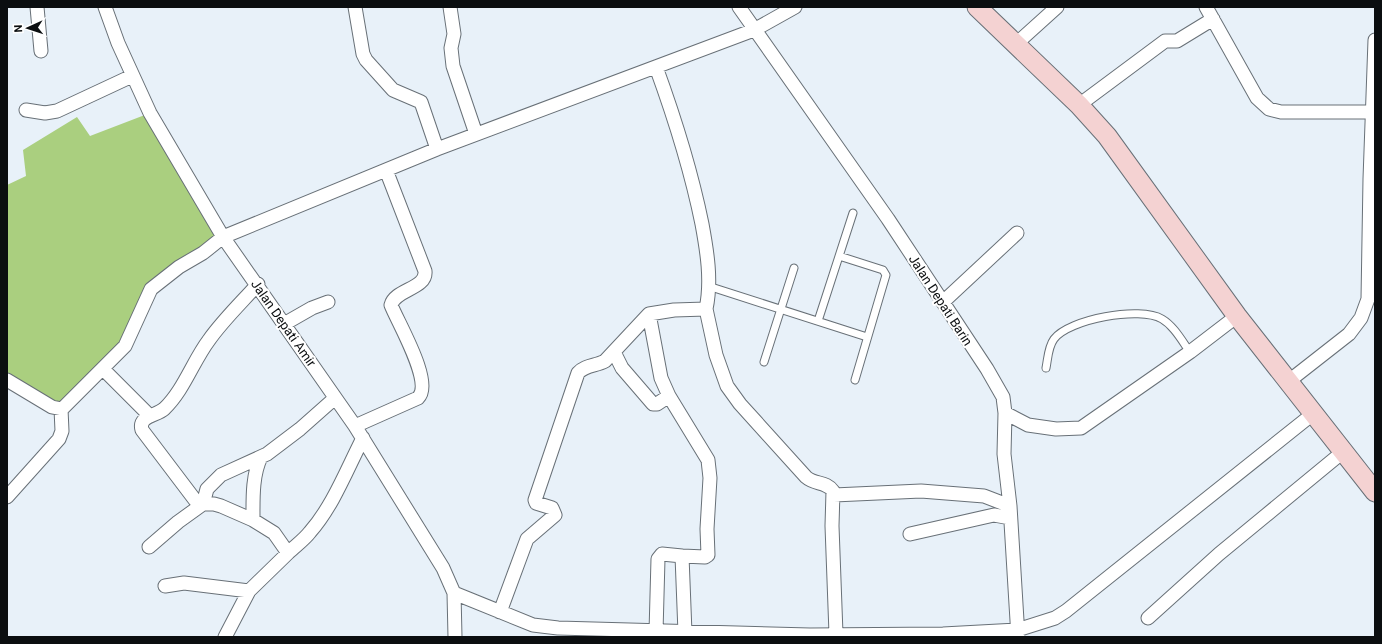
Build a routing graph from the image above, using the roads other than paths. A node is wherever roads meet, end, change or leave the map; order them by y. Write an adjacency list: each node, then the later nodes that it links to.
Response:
1 (37, 7): 14 (street)
2 (105, 7): 16 (street, Jalan Depati Amir)
3 (355, 7): 22 (street)
4 (450, 7): 21 (street)
5 (739, 7): 11 (street, Jalan Depati Barin)
6 (796, 7): 11 (street)
7 (977, 7): 13 (main road)
8 (1057, 7): 13 (street)
9 (1206, 7): 10 (street)
10 (1213, 19): 18 (street); 20 (street)
11 (754, 30): 15 (street); 34 (street, Jalan Depati Barin)
12 (1375, 40): 17 (street)
13 (1016, 44): 18 (main road)
14 (41, 51)
15 (656, 67): 21 (street); 32 (street)
16 (132, 76): 19 (street); 27 (street, Jalan Depati Amir)
17 (1374, 89): 20 (street)
18 (1079, 105): 38 (main road)
19 (26, 110)
20 (1372, 112): 24 (street)
21 (476, 134): 22 (street)
22 (438, 149): 23 (street)
23 (386, 170): 27 (street); 56 (street)
24 (1372, 179): 28 (street)
25 (853, 213): 29 (lane)
26 (1017, 233): 34 (street)
27 (223, 237): 31 (street, Jalan Depati Amir); 46 (street)
28 (1372, 255): 49 (street)
29 (839, 256): 39 (lane); 41 (lane)
30 (794, 268): 36 (lane)
31 (258, 284): 40 (street, Jalan Depati Amir); 55 (street)
32 (708, 286): 35 (street); 36 (lane)
33 (328, 302): 40 (street)
34 (943, 302): 53 (street, Jalan Depati Barin)
35 (706, 309): 37 (street); 61 (street)
36 (780, 309): 39 (lane); 44 (lane)
37 (649, 314): 42 (street); 50 (street)
38 (1237, 316): 43 (street); 49 (main road)
39 (818, 321): 41 (lane)
40 (284, 324): 51 (street, Jalan Depati Amir)
41 (867, 337): 48 (lane)
42 (614, 352): 50 (street); 73 (street)
43 (1190, 352): 45 (lane); 53 (street)
44 (764, 362)
45 (1046, 368)
46 (103, 369): 52 (street); 55 (street)
47 (7, 380): 52 (street)
48 (855, 380)
49 (1289, 381): 54 (main road)
50 (669, 396): 69 (street)
51 (335, 398): 56 (street, Jalan Depati Amir); 59 (street)
52 (61, 409): 62 (street)
53 (1005, 413): 64 (street, Jalan Depati Barin)
54 (1314, 413): 58 (main road); 79 (street)
55 (150, 416): 63 (street)
56 (355, 426): 57 (street, Jalan Depati Amir)
57 (363, 438): 68 (street); 72 (street, Jalan Depati Amir)
58 (1344, 451): 60 (main road); 74 (street)
59 (261, 457): 63 (street); 65 (street)
60 (1373, 485)
61 (834, 494): 64 (street); 78 (street)
62 (7, 497)
63 (203, 504): 65 (street); 67 (street)
64 (1008, 509): 66 (street); 79 (street, Jalan Depati Barin)
65 (253, 520): 68 (street)
66 (910, 534)
67 (149, 547)
68 (288, 553): 71 (street)
69 (682, 556): 75 (street); 77 (street)
70 (165, 586): 71 (street)
71 (249, 591): 80 (street)
72 (454, 593): 73 (street); 81 (street, Jalan Depati Amir)
73 (500, 612): 76 (street)
74 (1148, 618)
75 (656, 632): 76 (street); 77 (street)
76 (584, 633)
77 (685, 633): 78 (street)
78 (836, 634): 79 (street)
79 (1017, 634)
80 (225, 637)
81 (455, 637)

